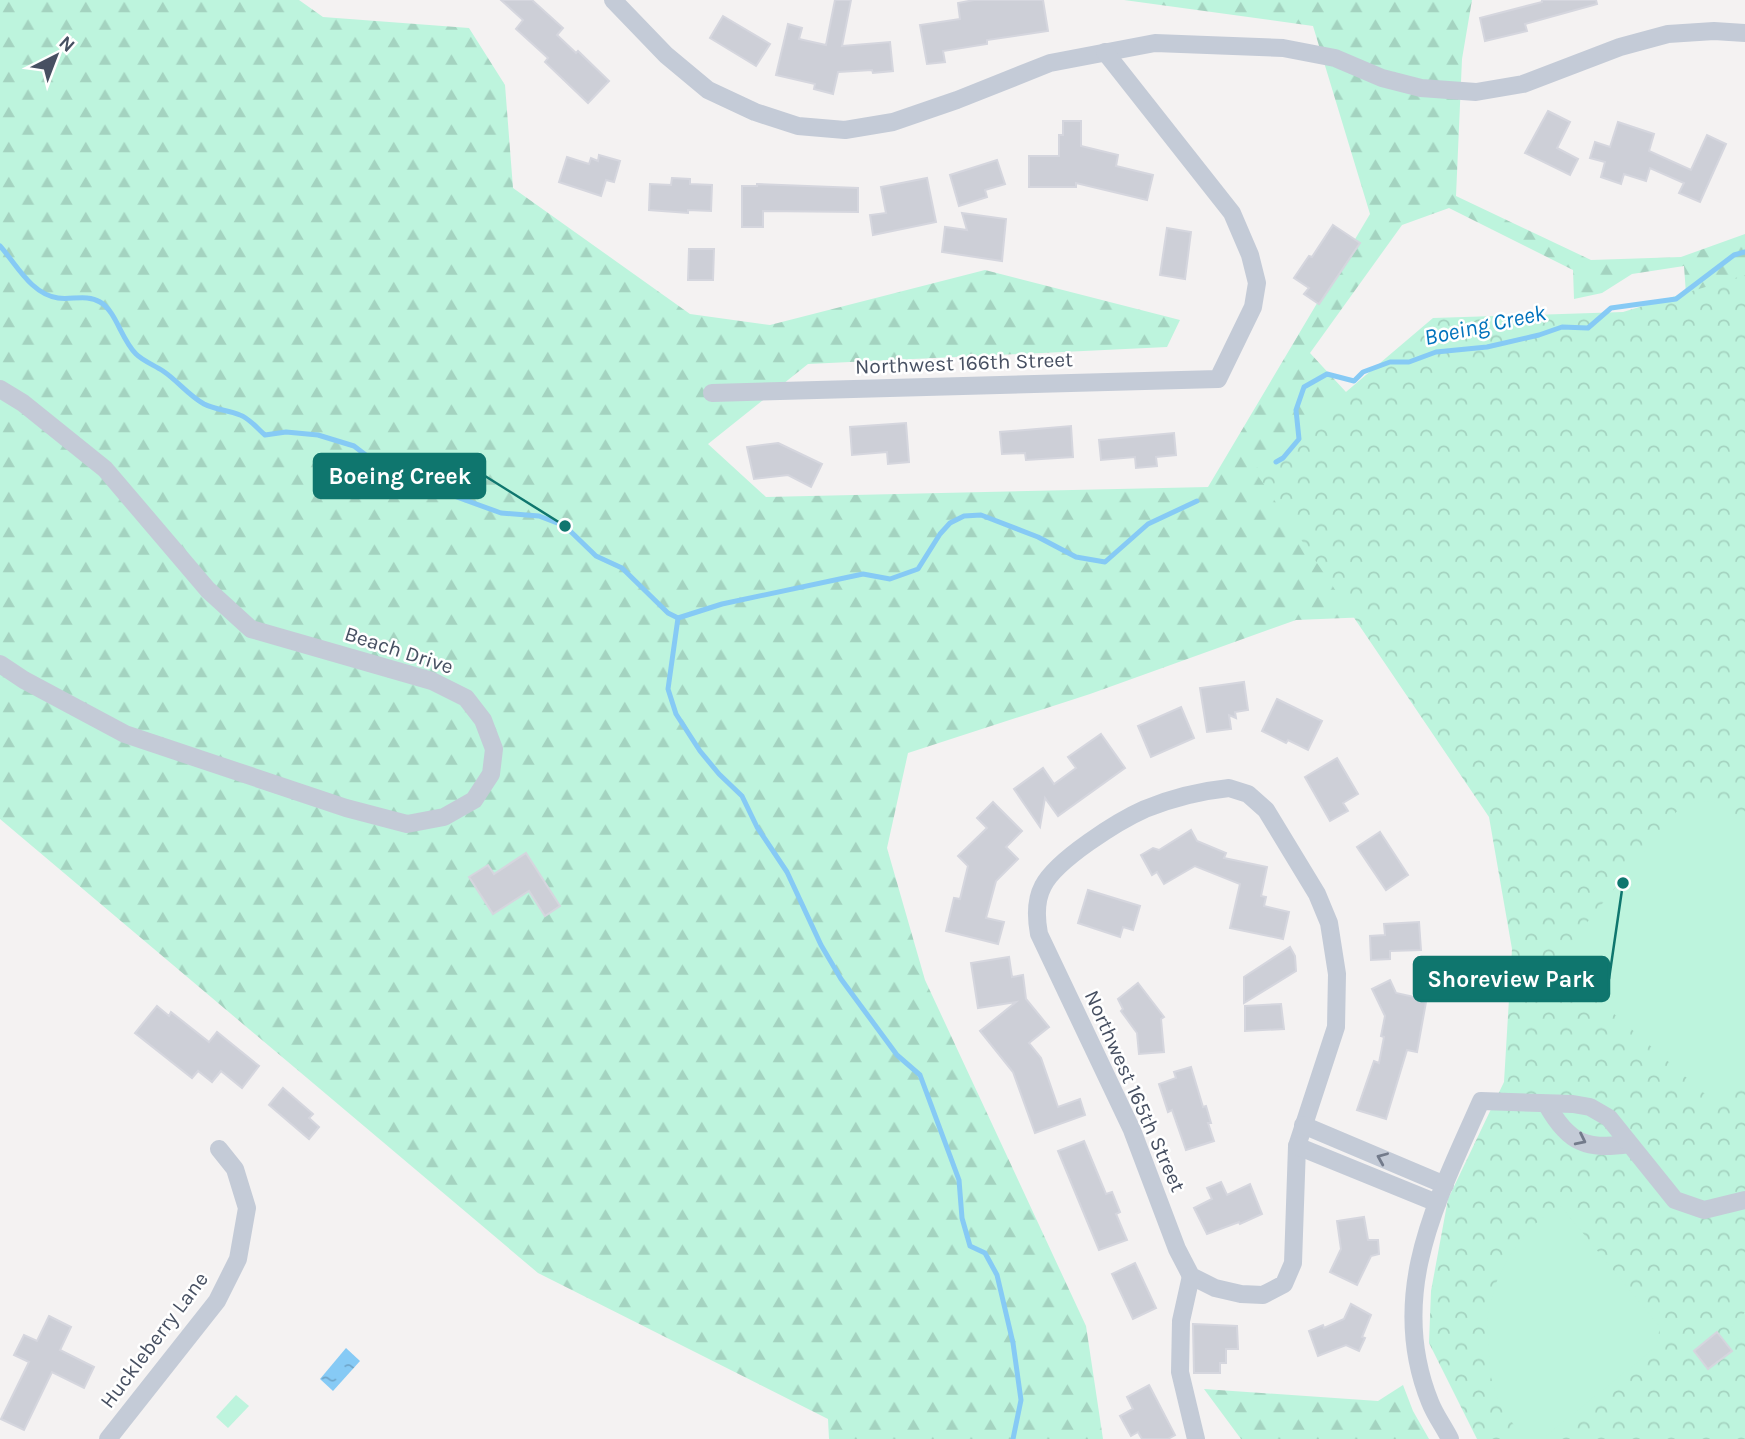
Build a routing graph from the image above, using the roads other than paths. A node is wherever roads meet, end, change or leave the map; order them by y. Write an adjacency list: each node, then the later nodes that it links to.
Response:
1 (614, 0): 3 (street)
2 (1745, 33): 3 (street)
3 (1105, 52): 5 (street, Northwest 166th Street)
4 (0, 389): 6 (street, Beach Drive)
5 (712, 393)
6 (0, 664)
7 (1547, 1105): 9 (street); 9 (street, one-way to 9); 12 (street)
8 (1303, 1125): 10 (street); 12 (street, one-way to 8); 15 (street, Northwest 165th Street)
9 (1629, 1144): 13 (street)
10 (1297, 1146): 14 (street); 15 (street)
11 (219, 1149): 16 (street, Huckleberry Lane)
12 (1445, 1185): 14 (street)
13 (1745, 1200)
14 (1437, 1203): 18 (street)
15 (1191, 1276): 17 (street)
16 (108, 1439)
17 (1196, 1439)
18 (1450, 1439)

